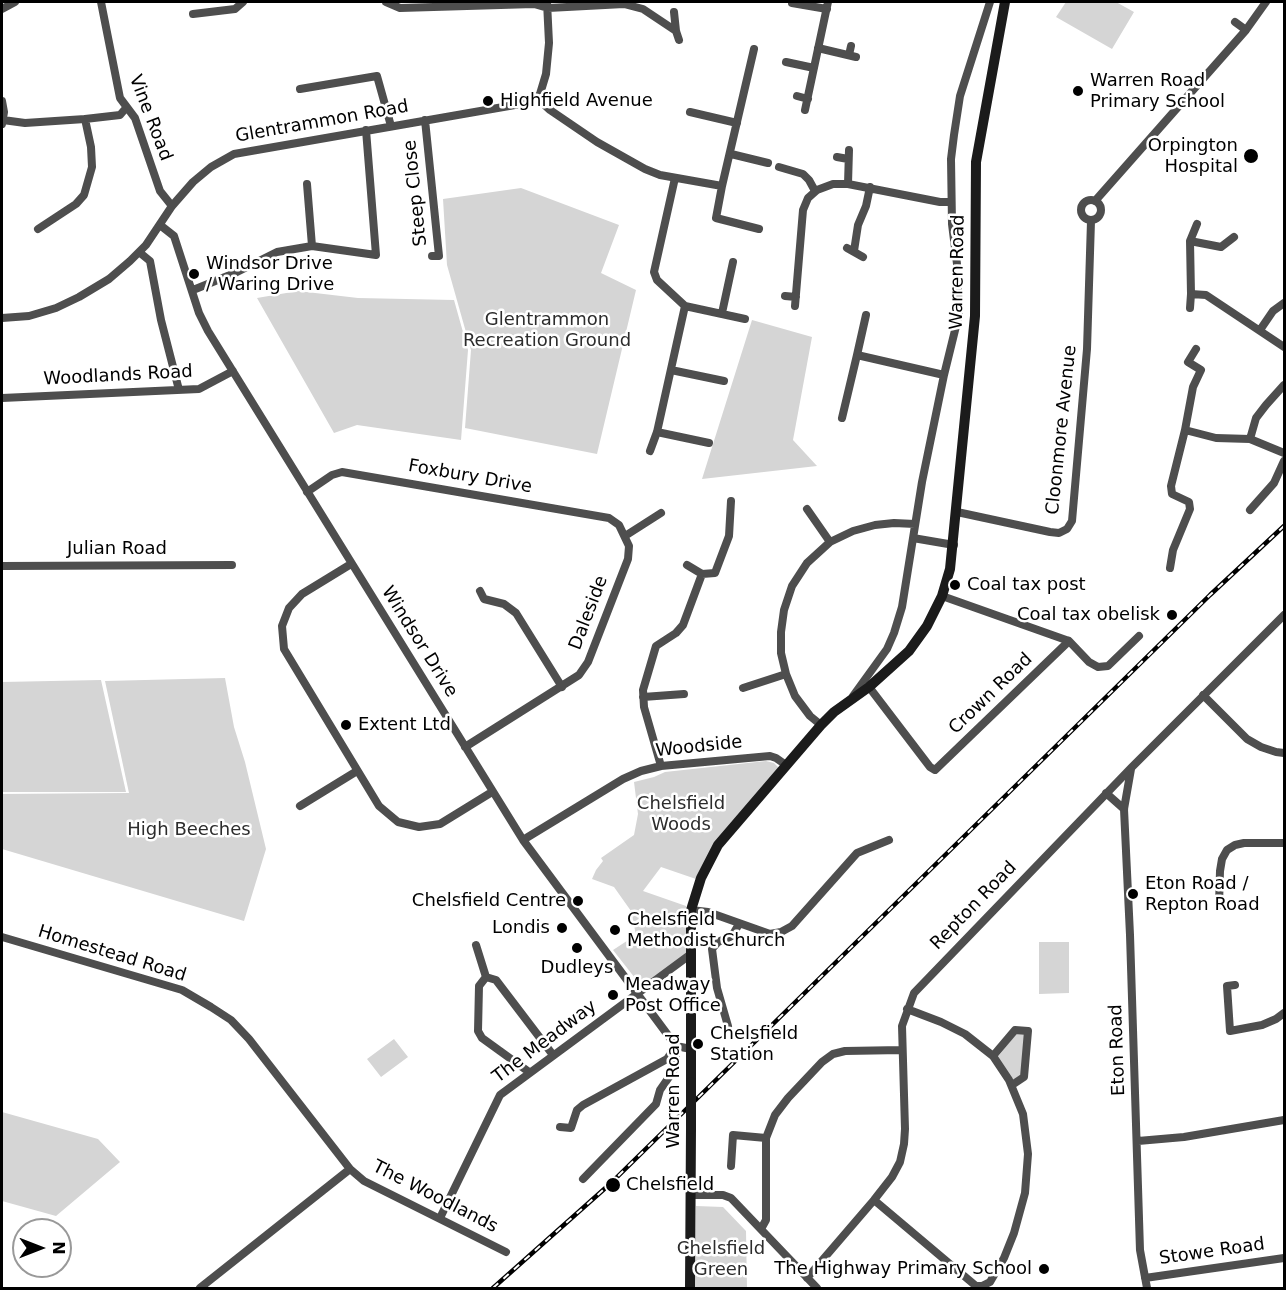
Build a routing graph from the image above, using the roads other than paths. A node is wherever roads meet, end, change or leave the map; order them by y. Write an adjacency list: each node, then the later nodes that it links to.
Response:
1 (15, 2): 12 (street)
2 (101, 2): 27 (street, Vine Road)
3 (243, 2): 14 (street)
4 (386, 2): 9 (street)
5 (990, 2): 47 (street, Warren Road)
6 (1005, 2): 94 (street, Warren Road)
7 (1266, 2): 16 (street, Cloonmore Avenue)
8 (792, 3): 11 (street)
9 (441, 4): 10 (street)
10 (548, 5): 13 (street); 24 (street)
11 (827, 5): 17 (street)
12 (2, 9)
13 (674, 12)
14 (193, 14)
15 (1235, 22): 16 (street)
16 (1246, 30): 46 (street, Cloonmore Avenue)
17 (818, 48): 19 (street); 21 (street)
18 (754, 49): 33 (street)
19 (852, 53)
20 (786, 62): 21 (street)
21 (814, 68): 25 (street)
22 (300, 89): 34 (street)
23 (797, 96): 25 (street)
24 (537, 98): 31 (street, Glentrammon Road); 40 (street)
25 (808, 99): 28 (street)
26 (2, 101): 32 (street)
27 (126, 108): 30 (street); 48 (street, Vine Road)
28 (805, 110)
29 (690, 112): 33 (street)
30 (85, 119): 32 (street); 52 (street)
31 (425, 120): 34 (street, Glentrammon Road); 58 (street, Steep Close)
32 (2, 122)
33 (737, 123): 36 (street)
34 (391, 126): 35 (street, Glentrammon Road)
35 (366, 130): 48 (street, Glentrammon Road); 56 (street)
36 (731, 154): 38 (street); 43 (street)
37 (837, 157): 42 (street)
38 (768, 163)
39 (779, 167): 45 (street)
40 (675, 178): 43 (street); 65 (street)
41 (306, 184): 56 (street)
42 (848, 184): 44 (street); 45 (street)
43 (723, 186): 53 (street)
44 (870, 187): 47 (street); 59 (street)
45 (815, 191): 63 (street)
46 (1095, 201): 49 (street, Cloonmore Avenue); 49 (street, Cloonmore Avenue)
47 (951, 202): 77 (street, Warren Road)
48 (172, 206): 51 (street, Glentrammon Road)
49 (1091, 221): 94 (street, Cloonmore Avenue)
50 (1197, 224): 55 (street)
51 (160, 225): 57 (street, Glentrammon Road); 61 (street, Windsor Drive)
52 (38, 229)
53 (759, 229)
54 (1234, 237): 55 (street)
55 (1190, 241): 62 (street)
56 (312, 246): 61 (street)
57 (139, 252): 69 (street, Glentrammon Road); 80 (street)
58 (432, 256)
59 (863, 257)
60 (733, 262): 67 (street)
61 (193, 290): 76 (street, Windsor Drive)
62 (1191, 294): 66 (street); 71 (street)
63 (785, 296)
64 (1284, 303): 71 (street)
65 (685, 306): 67 (street); 75 (street)
66 (1190, 308)
67 (722, 313): 70 (street)
68 (866, 315): 74 (street)
69 (2, 318)
70 (745, 319)
71 (1260, 330): 72 (street)
72 (1284, 347)
73 (1196, 349): 83 (street)
74 (857, 355): 77 (street); 82 (street)
75 (671, 370): 78 (street); 84 (street)
76 (233, 371): 80 (street, Woodlands Road); 90 (street, Windsor Drive)
77 (944, 375): 96 (street, Warren Road)
78 (724, 381)
79 (1284, 385): 85 (street)
80 (179, 390): 81 (street, Woodlands Road)
81 (2, 398)
82 (842, 418)
83 (1185, 430): 85 (street); 105 (street)
84 (657, 432): 86 (street); 87 (street)
85 (1250, 439): 88 (street)
86 (710, 443)
87 (650, 452)
88 (1284, 453)
89 (1284, 460): 93 (street)
90 (306, 492): 97 (street, Foxbury Drive); 101 (street, Windsor Drive)
91 (728, 505): 106 (street)
92 (807, 509): 99 (street)
93 (1250, 510)
94 (957, 512): 100 (street, Warren Road)
95 (662, 513): 97 (street)
96 (915, 524): 98 (street, Warren Road); 99 (street)
97 (625, 536): 113 (street, Daleside)
98 (913, 538): 100 (street); 119 (street, Warren Road)
99 (830, 542): 112 (street)
100 (954, 545): 108 (street, Warren Road)
101 (351, 564): 121 (street, Windsor Drive); 126 (street)
102 (687, 565): 106 (street)
103 (2, 566): 104 (street, Julian Road)
104 (232, 566)
105 (1170, 568)
106 (702, 574): 118 (street)
107 (480, 591): 113 (street)
108 (942, 596): 111 (street); 114 (street, Warren Road)
109 (1284, 615): 117 (street, Repton Road)
110 (1139, 636): 111 (street)
111 (1069, 641): 114 (street, Crown Road)
112 (786, 674): 115 (street); 120 (street)
113 (562, 687): 121 (street, Daleside)
114 (869, 687): 119 (street, Warren Road)
115 (743, 688)
116 (684, 694): 118 (street)
117 (1203, 695): 122 (street); 125 (street, Repton Road)
118 (643, 697): 124 (street)
119 (851, 699): 120 (street, Warren Road)
120 (820, 725): 123 (street, Warren Road)
121 (465, 747): 127 (street, Windsor Drive)
122 (1284, 753)
123 (786, 765): 124 (street, Woodside); 135 (street, Warren Road)
124 (661, 766): 131 (street, Woodside)
125 (1131, 768): 128 (street, Repton Road); 130 (street, Eton Road)
126 (357, 771): 127 (street); 129 (street)
127 (492, 792): 131 (street, Windsor Drive)
128 (1106, 793): 130 (street); 143 (street, Repton Road)
129 (300, 806)
130 (1124, 809): 156 (street, Eton Road)
131 (523, 840): 142 (street, Windsor Drive)
132 (889, 840): 136 (street)
133 (1284, 843): 134 (street)
134 (1220, 905)
135 (692, 910): 136 (street); 139 (street, Warren Road)
136 (739, 924): 145 (street)
137 (2, 937): 158 (street, Homestead Road)
138 (476, 945): 140 (street)
139 (691, 954): 142 (street, The Meadway); 147 (street, Warren Road)
140 (486, 978): 149 (street); 151 (street)
141 (1235, 985): 144 (street)
142 (638, 993): 146 (street, Windsor Drive); 149 (street, The Meadway)
143 (907, 1009): 148 (street, Repton Road); 150 (street)
144 (1284, 1013)
145 (728, 1026)
146 (676, 1046): 147 (street); 154 (street); 159 (street)
147 (691, 1049): 160 (street, Warren Road, bridge)
148 (902, 1050): 155 (street); 161 (street, Repton Road)
149 (553, 1055): 151 (street, The Meadway)
150 (993, 1056): 152 (street); 152 (street)
151 (529, 1072): 162 (street, The Meadway)
152 (1012, 1084): 161 (street)
153 (1284, 1120): 156 (street)
154 (560, 1127)
155 (766, 1138): 157 (street); 163 (street)
156 (1138, 1141): 167 (street, Eton Road)
157 (731, 1166)
158 (350, 1169): 162 (street, The Woodlands); 168 (street)
159 (583, 1179)
160 (690, 1195): 163 (street); 169 (street, Warren Road)
161 (874, 1200): 166 (street, Repton Road)
162 (440, 1218): 164 (street, The Woodlands)
163 (761, 1229): 166 (street)
164 (506, 1252)
165 (1284, 1258): 167 (street, Stowe Road)
166 (807, 1278): 170 (street)
167 (1145, 1278): 171 (street, Eton Road)
168 (200, 1288)
169 (690, 1288)
170 (817, 1288)
171 (1146, 1288)

